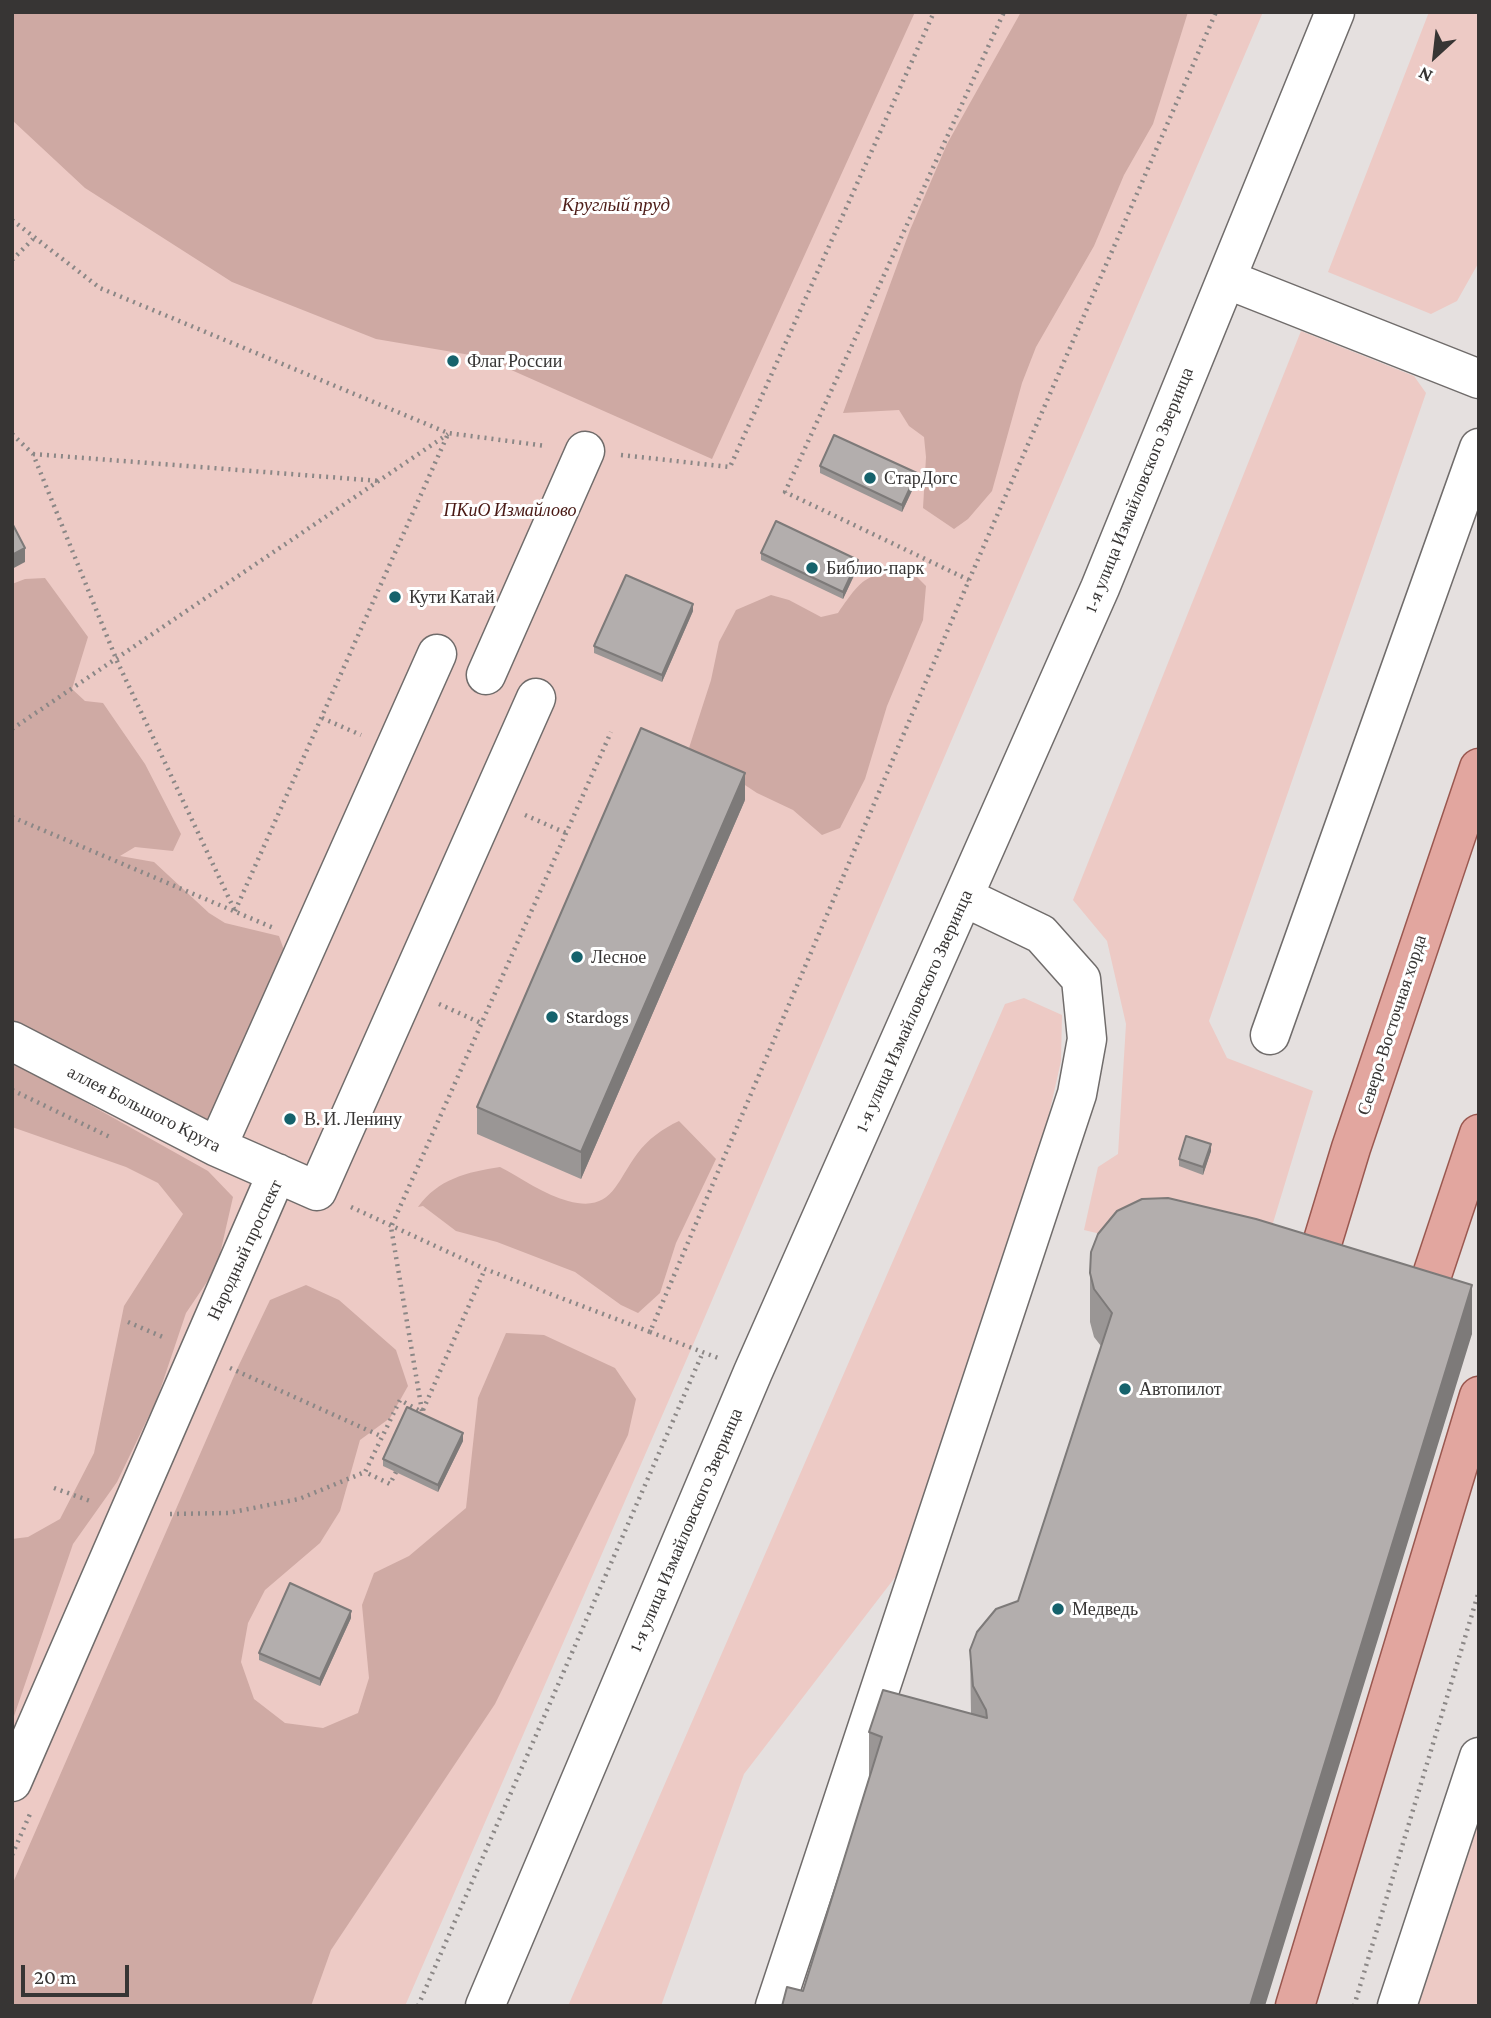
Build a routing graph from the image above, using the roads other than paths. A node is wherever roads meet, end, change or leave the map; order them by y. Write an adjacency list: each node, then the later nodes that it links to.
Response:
1 (1335, 12): 2 (street, 1-я улица Измайловского Зверинца)
2 (1226, 279): 3 (street); 10 (street, 1-я улица Измайловского Зверинца)
3 (1479, 379)
4 (1479, 448): 11 (street)
5 (585, 451): 7 (street)
6 (437, 654): 14 (street)
7 (486, 675)
8 (536, 698): 15 (street, Народный проспект)
9 (1479, 768): 16 (main road, Северо-Восточная хорда)
10 (964, 897): 21 (street, 1-я улица Измайловского Зверинца); 22 (street)
11 (1270, 1034)
12 (12, 1041): 14 (street, аллея Большого Круга)
13 (1479, 1134): 17 (main road)
14 (217, 1147): 15 (street, аллея Большого Круга)
15 (277, 1173): 20 (street, Народный проспект)
16 (1310, 1283)
17 (1418, 1317)
18 (1478, 1403): 23 (main road)
19 (1479, 1757): 24 (street)
20 (12, 1782)
21 (485, 2006)
22 (775, 2006)
23 (1294, 2006)
24 (1398, 2006)

